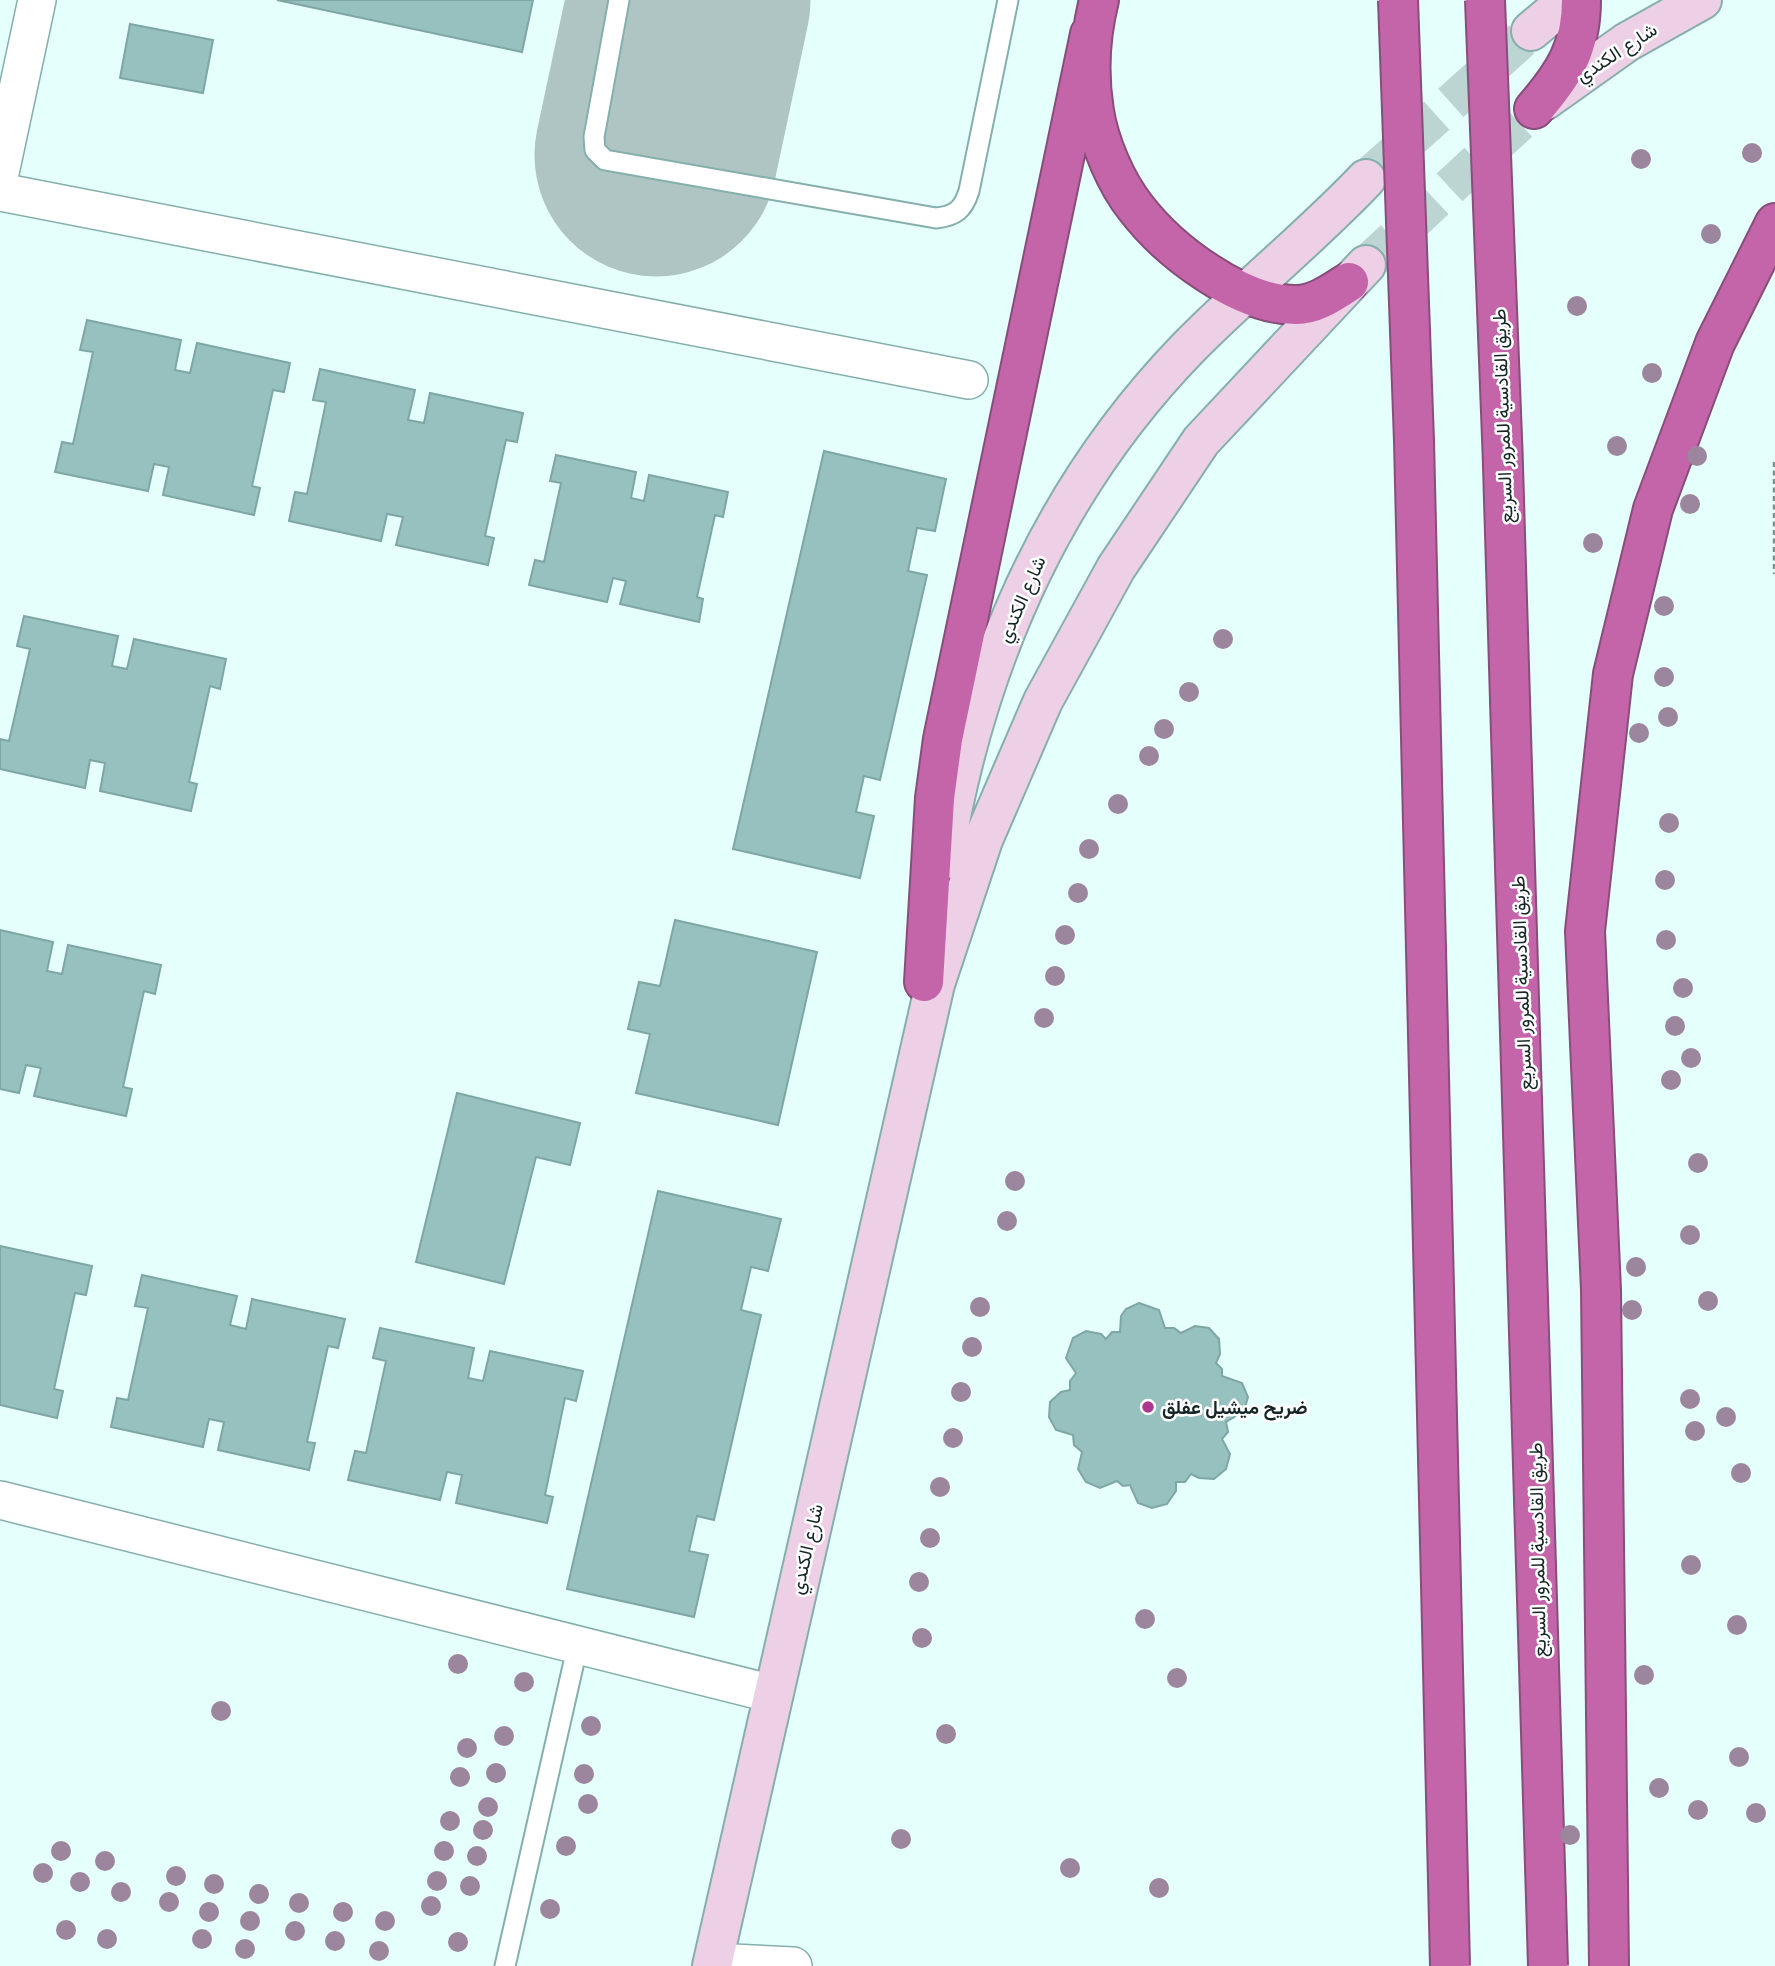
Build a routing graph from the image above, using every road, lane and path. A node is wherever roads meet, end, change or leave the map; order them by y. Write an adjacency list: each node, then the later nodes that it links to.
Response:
1 (37, 0): 12 (street)
2 (620, 0): 3 (lane)
3 (1008, 0)
4 (1398, 0): 28 (highway, bridge)
5 (1485, 0): 29 (highway, طريق القادسية للمرور السريع, bridge)
6 (1568, 0): 10 (street)
7 (1581, 0): 11 (highway)
8 (1702, 0): 11 (street, شارع الكندي)
9 (1095, 17): 16 (highway); 20 (highway)
10 (1531, 31)
11 (1534, 109)
12 (0, 174): 17 (street)
13 (1366, 179): 16 (street, شارع الكندي)
14 (1775, 223): 30 (highway)
15 (1357, 273): 16 (highway); 21 (street, شارع الكندي)
16 (1247, 293): 20 (street, شارع الكندي)
17 (969, 380)
18 (1775, 462): 19 (path)
19 (1775, 574)
20 (924, 982): 21 (street, شارع الكندي)
21 (900, 1131): 24 (street, شارع الكندي)
22 (0, 1500): 23 (street)
23 (578, 1644): 24 (street); 26 (lane)
24 (773, 1693): 25 (street, شارع الكندي)
25 (712, 1964): 27 (street)
26 (505, 1966)
27 (793, 1966)
28 (1450, 1966)
29 (1548, 1966)
30 (1609, 1966)

